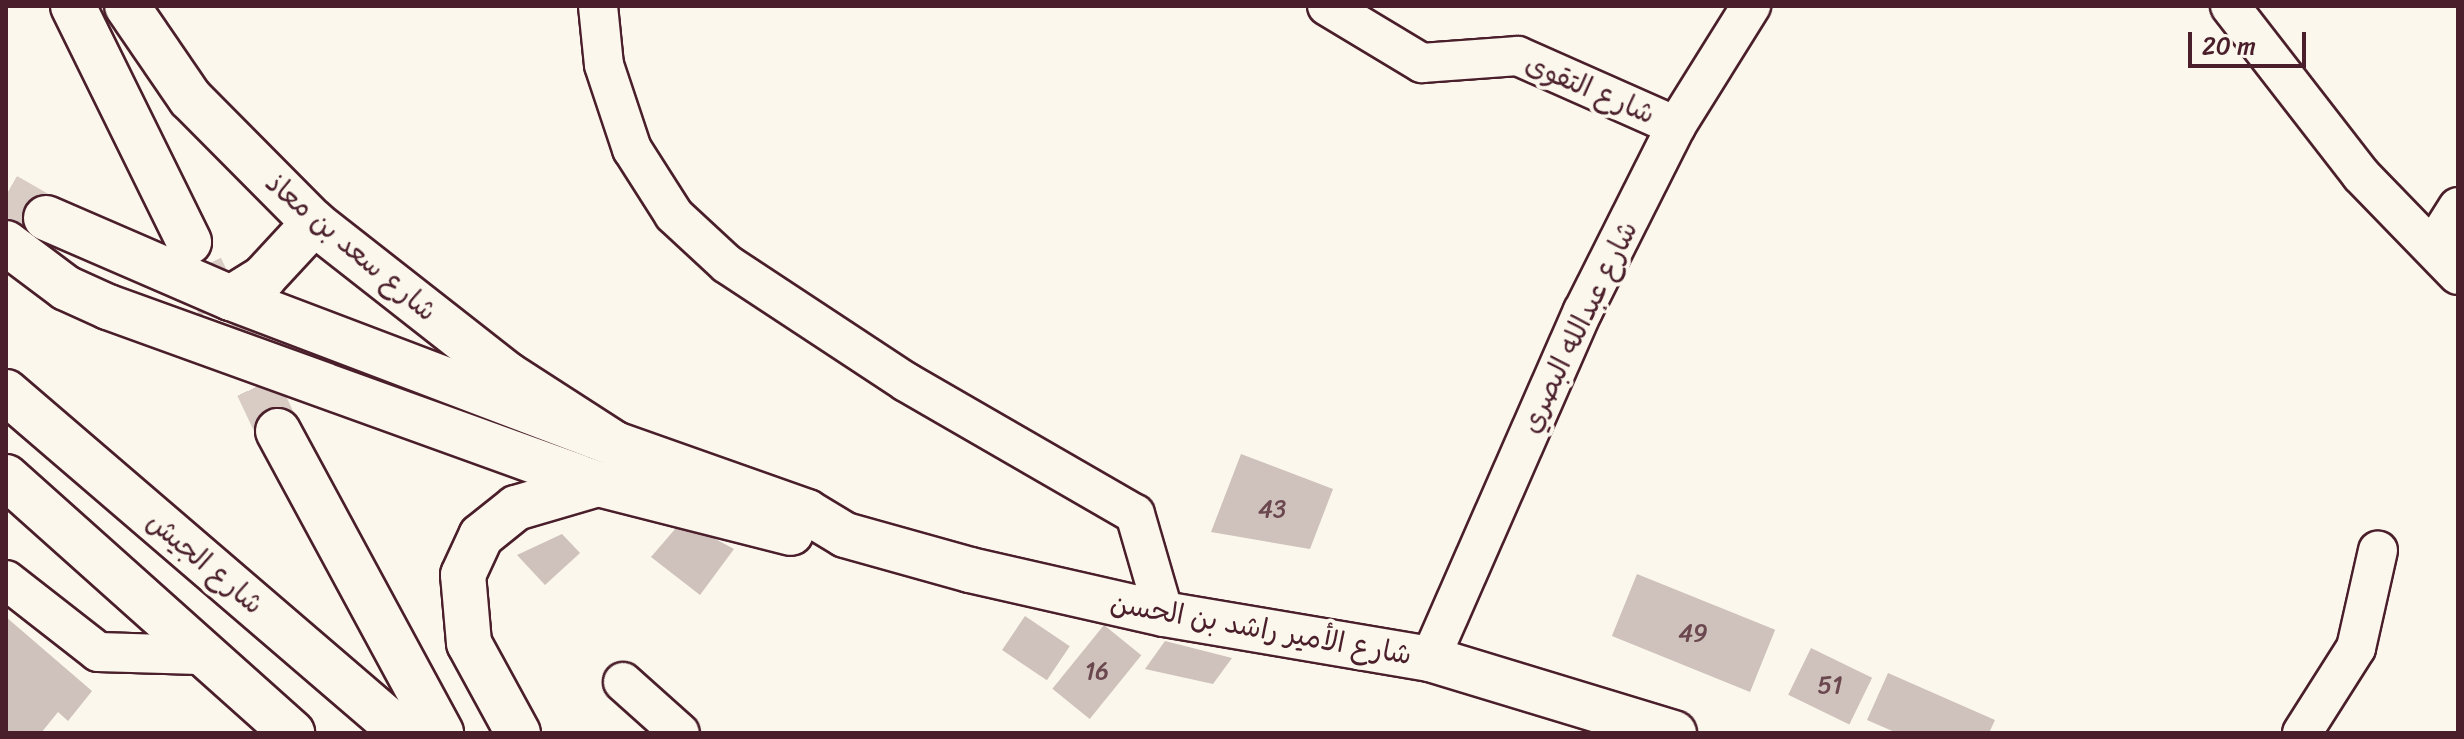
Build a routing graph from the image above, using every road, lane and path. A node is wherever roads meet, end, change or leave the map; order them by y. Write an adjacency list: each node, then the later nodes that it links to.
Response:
1 (73, 6): 11 (main road)
2 (127, 6): 10 (main road, شارع سعد بن معاذ)
3 (598, 6): 24 (street)
4 (1327, 6): 7 (street, شارع التقوى)
5 (1751, 6): 7 (street, شارع عبدالله البصري)
6 (2230, 6): 13 (street)
7 (1676, 126): 26 (street, شارع عبدالله البصري)
8 (2458, 207): 13 (street)
9 (46, 218): 15 (main road)
10 (314, 223): 15 (main road); 18 (main road, شارع سعد بن معاذ)
11 (189, 242)
12 (6, 243): 20 (main road, شارع الأمير راشد بن الحسن)
13 (2434, 245): 14 (street)
14 (2458, 275)
15 (231, 298): 18 (main road)
16 (6, 392): 30 (main road, شارع الجيش)
17 (278, 431): 31 (main road)
18 (615, 444): 21 (main road, شارع الأمير راشد بن الحسن)
19 (6, 477): 25 (main road)
20 (598, 484): 21 (main road, شارع الأمير راشد بن الحسن); 32 (main road)
21 (845, 535): 24 (main road, شارع الأمير راشد بن الحسن)
22 (2378, 550): 35 (street)
23 (6, 580): 25 (street)
24 (1164, 614): 26 (main road, شارع الأمير راشد بن الحسن)
25 (199, 655): 29 (main road)
26 (1430, 659): 28 (main road, شارع الأمير راشد بن الحسن)
27 (623, 682): 33 (street)
28 (1578, 716): 34 (main road, شارع الأمير راشد بن الحسن)
29 (280, 726)
30 (403, 733)
31 (441, 733)
32 (518, 733)
33 (680, 733)
34 (1674, 733)
35 (2302, 733)

